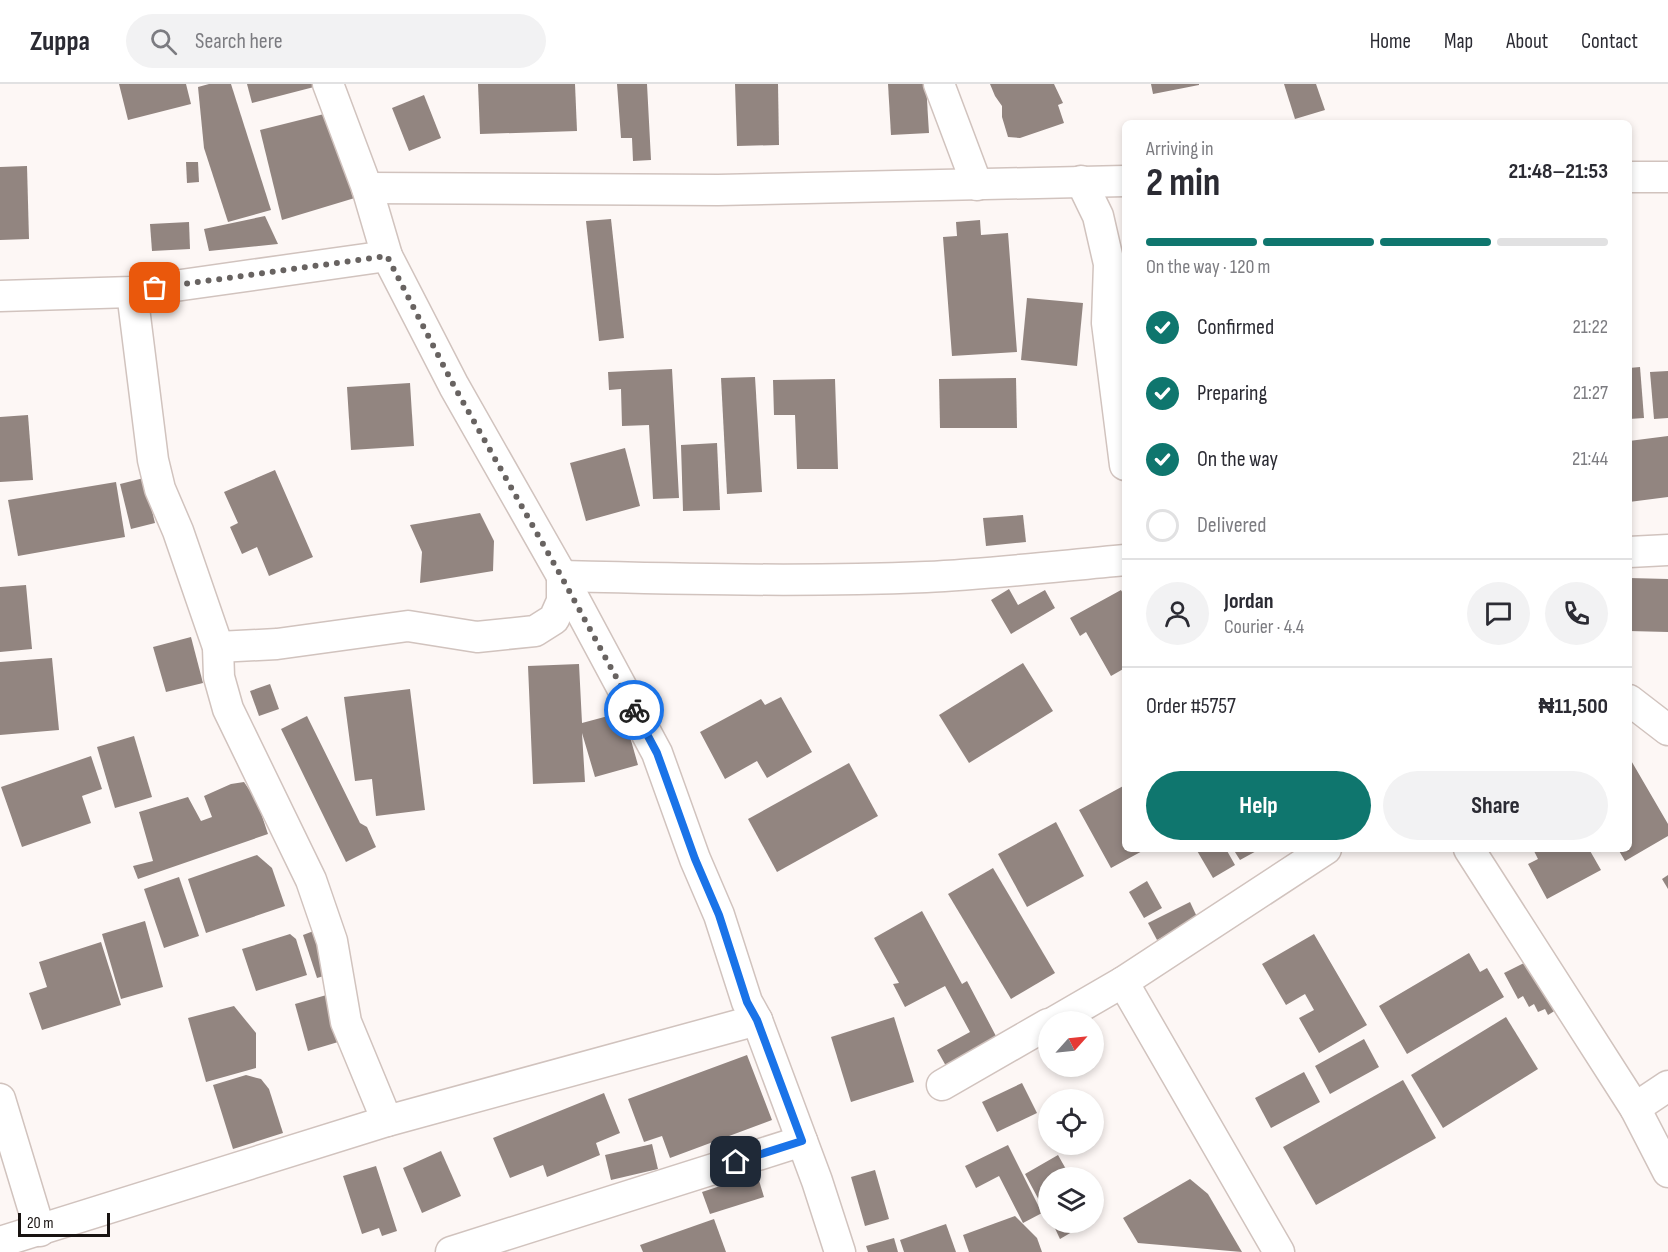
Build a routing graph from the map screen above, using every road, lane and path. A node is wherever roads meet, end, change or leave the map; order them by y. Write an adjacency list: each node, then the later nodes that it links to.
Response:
1 (328, 84): 8 (street)
2 (939, 84): 7 (street)
3 (1632, 177): 4 (street)
4 (1668, 177)
5 (1122, 181): 6 (street)
6 (1081, 182): 7 (street); 9 (street)
7 (977, 185): 8 (street)
8 (367, 188): 11 (street)
9 (1098, 216): 10 (street); 14 (street)
10 (1122, 234)
11 (387, 256): 12 (street); 18 (street)
12 (132, 292): 13 (street); 19 (street)
13 (0, 296)
14 (1122, 441)
15 (1668, 550): 16 (street)
16 (1632, 552)
17 (1122, 560): 18 (street)
18 (561, 576): 19 (street); 26 (street)
19 (218, 647): 32 (street)
20 (1632, 702): 21 (street)
21 (1668, 730)
22 (1321, 852): 24 (street)
23 (1471, 852): 31 (street)
24 (1123, 982): 25 (street); 39 (street)
25 (1073, 1011)
26 (757, 1020): 32 (street); 33 (street)
27 (1038, 1030): 28 (street)
28 (942, 1085)
29 (1668, 1086): 31 (street)
30 (0, 1099): 35 (street)
31 (1635, 1108): 34 (street)
32 (387, 1121): 35 (street)
33 (802, 1141): 37 (street); 38 (street)
34 (1668, 1172)
35 (40, 1231): 36 (street)
36 (0, 1242)
37 (451, 1252)
38 (840, 1252)
39 (1279, 1252)

